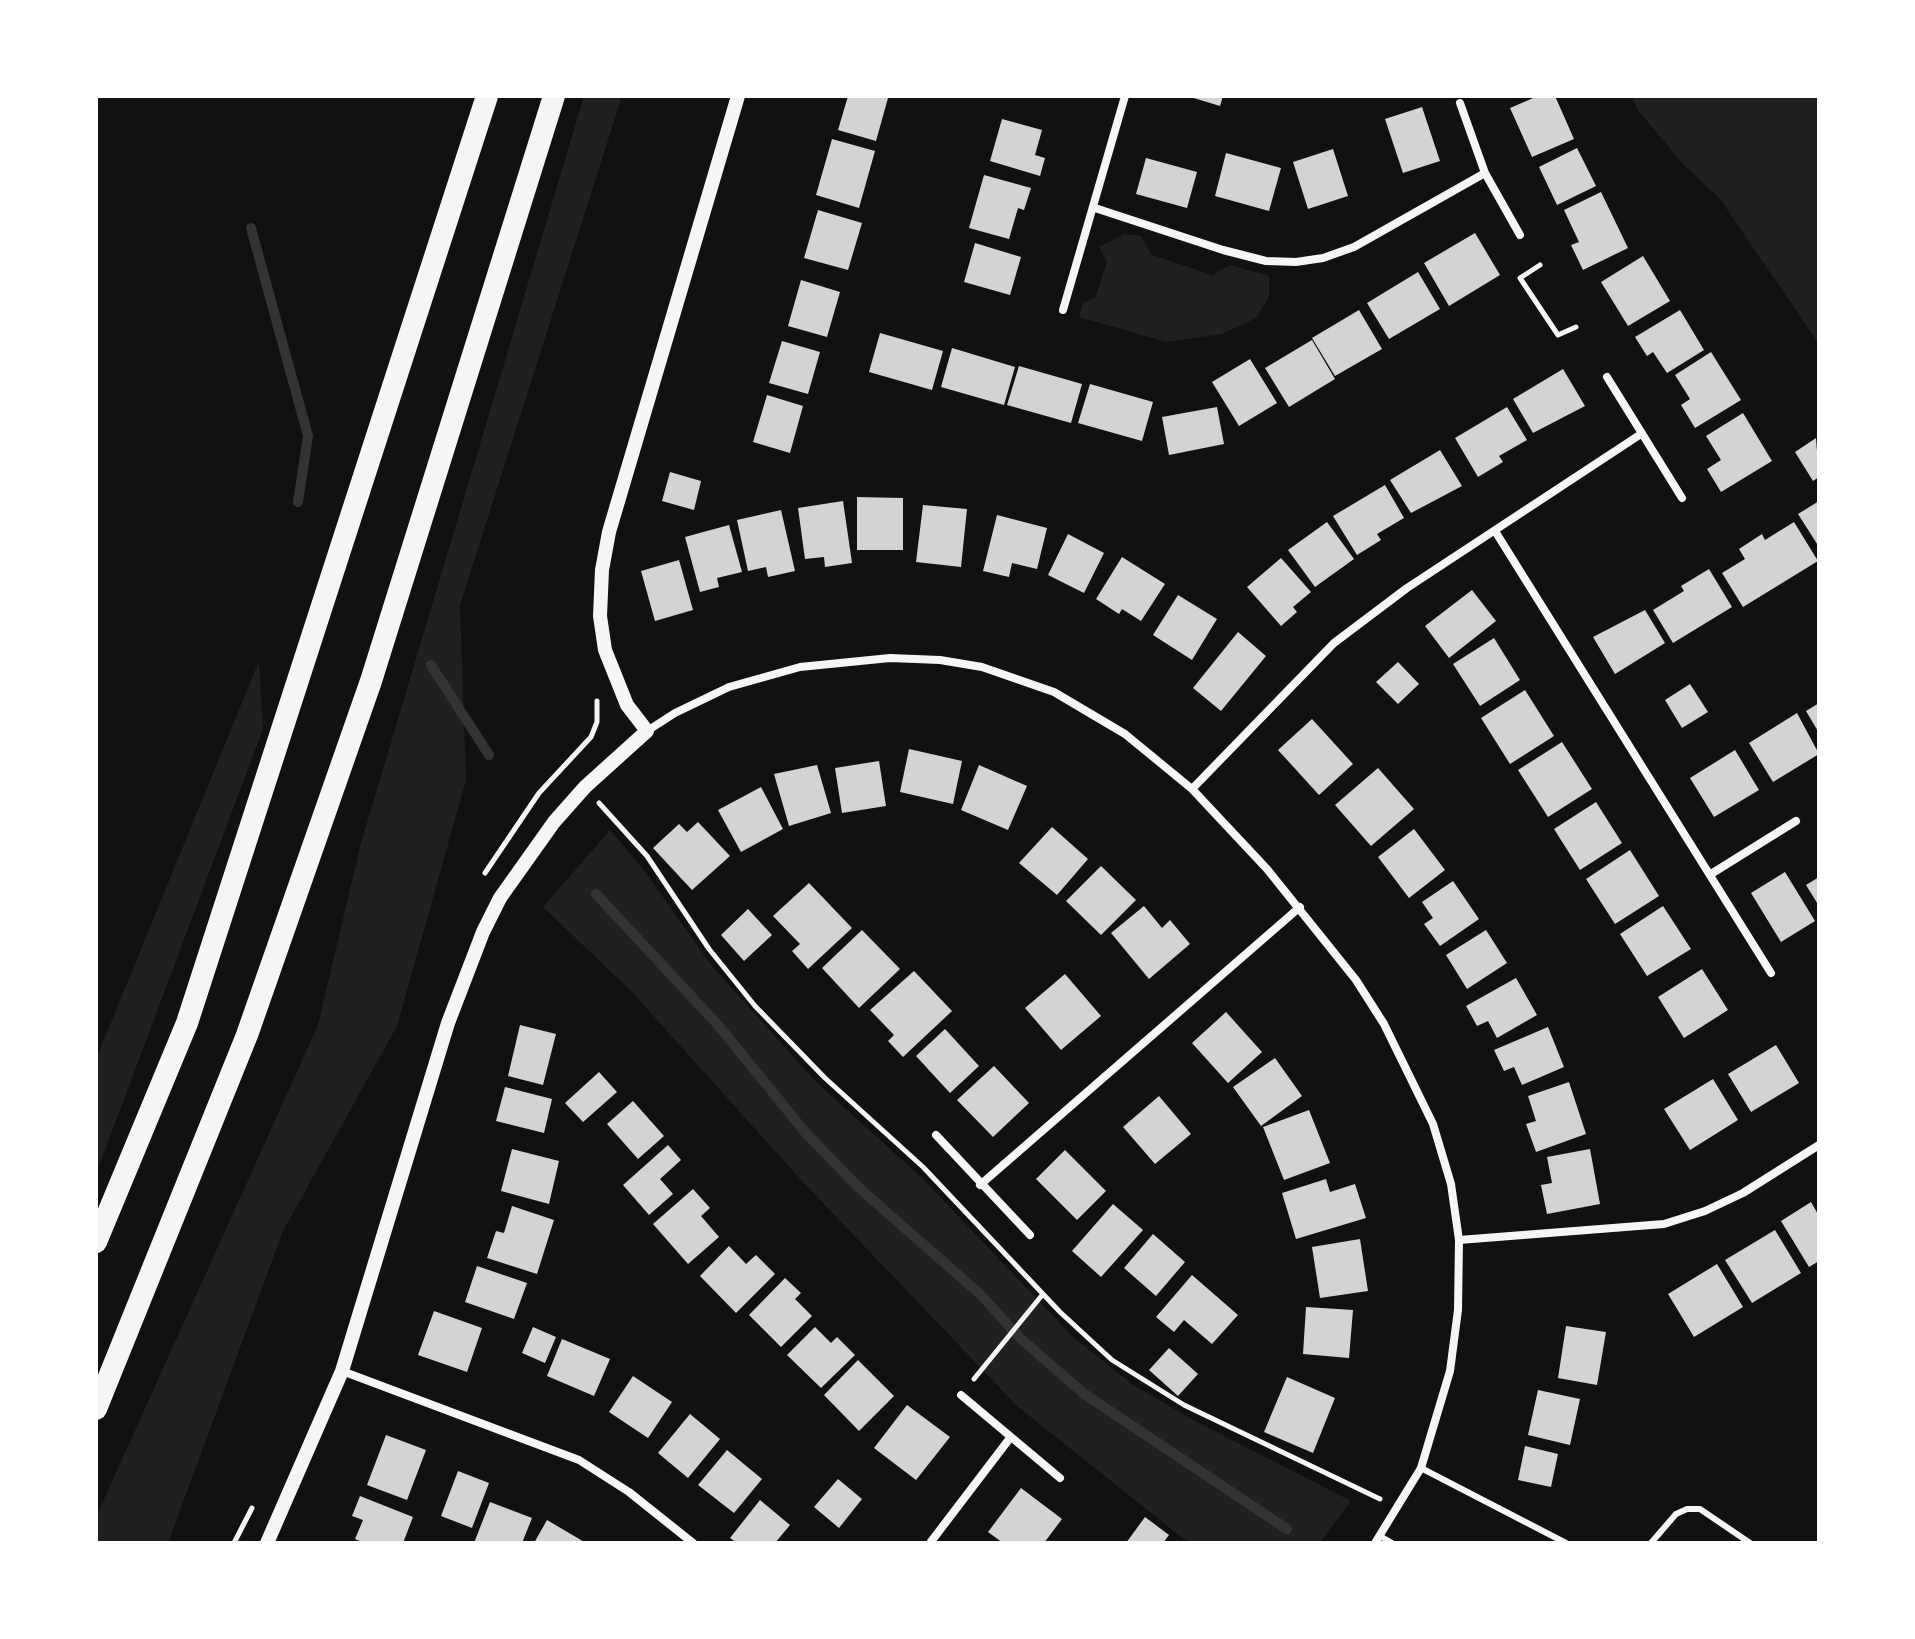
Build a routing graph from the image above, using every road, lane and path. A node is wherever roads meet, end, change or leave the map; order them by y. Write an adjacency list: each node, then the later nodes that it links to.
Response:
1 (487, 96): 29 (highway)
2 (554, 96): 33 (highway)
3 (738, 96): 17 (street)
4 (1125, 96): 7 (street)
5 (1460, 103): 6 (street)
6 (1485, 173): 7 (street); 8 (street)
7 (1095, 208): 10 (street)
8 (1520, 235)
9 (1540, 265): 11 (path)
10 (1063, 310)
11 (1576, 327)
12 (1607, 377): 13 (street)
13 (1641, 434): 14 (street); 15 (street)
14 (1682, 498)
15 (1495, 531): 18 (street); 20 (street)
16 (592, 688): 21 (path)
17 (647, 731): 18 (street); 31 (street)
18 (1192, 789): 22 (street)
19 (1796, 821): 20 (street)
20 (1711, 874): 23 (street)
21 (482, 877)
22 (1300, 907): 26 (street); 28 (street)
23 (1771, 973)
24 (936, 1135): 26 (street)
25 (1819, 1145): 28 (street)
26 (980, 1185): 27 (street)
27 (1030, 1235)
28 (1459, 1240): 35 (street)
29 (96, 1242)
30 (1043, 1294): 32 (path)
31 (342, 1371): 40 (street); 41 (street)
32 (961, 1395): 34 (street)
33 (96, 1409)
34 (1010, 1438): 36 (street); 42 (street)
35 (1421, 1468): 38 (street); 44 (lane)
36 (1060, 1478)
37 (259, 1495): 39 (path)
38 (1378, 1539): 43 (lane)
39 (234, 1543)
40 (267, 1543)
41 (693, 1543)
42 (930, 1543)
43 (1392, 1543)
44 (1566, 1543)
45 (1651, 1543): 46 (lane)
46 (1750, 1543)

